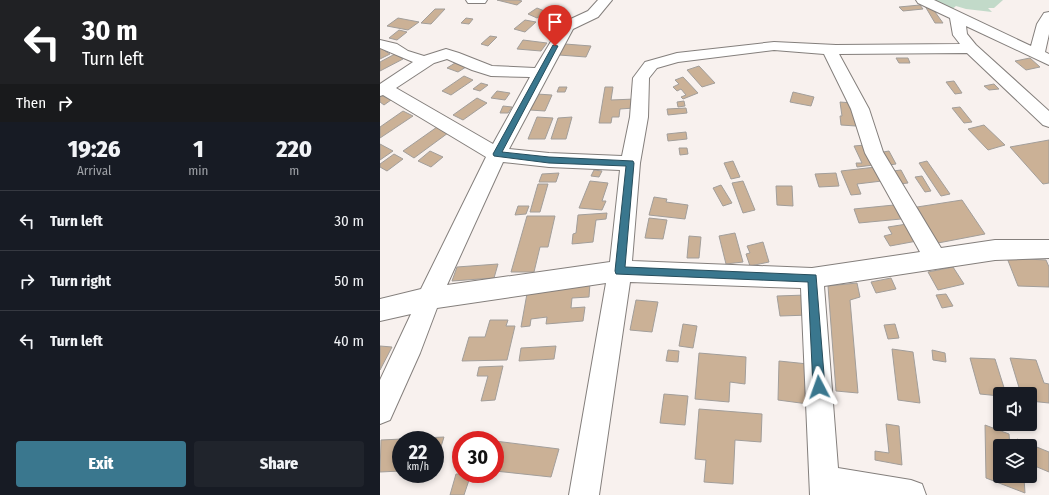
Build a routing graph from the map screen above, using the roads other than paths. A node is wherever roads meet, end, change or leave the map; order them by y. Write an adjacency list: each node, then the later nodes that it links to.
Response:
1 (473, 0): 2 (street)
2 (480, 0)
3 (605, 0): 12 (street)
4 (923, 0): 5 (street)
5 (957, 16): 8 (street); 10 (street)
6 (1049, 16): 10 (street)
7 (380, 44): 11 (street)
8 (971, 48): 9 (street); 14 (street)
9 (829, 49): 16 (street); 18 (street)
10 (1043, 57)
11 (426, 62): 12 (street); 13 (street)
12 (540, 73): 15 (street)
13 (382, 90): 15 (street)
14 (1049, 121)
15 (496, 154): 16 (street); 21 (street)
16 (630, 163): 19 (street)
17 (1049, 249): 18 (street)
18 (936, 258): 20 (street)
19 (620, 271): 20 (street); 21 (street); 25 (street)
20 (812, 278): 24 (street)
21 (429, 298): 22 (street); 23 (street)
22 (380, 310)
23 (380, 410)
24 (825, 488): 26 (street)
25 (584, 495)
26 (911, 495)

